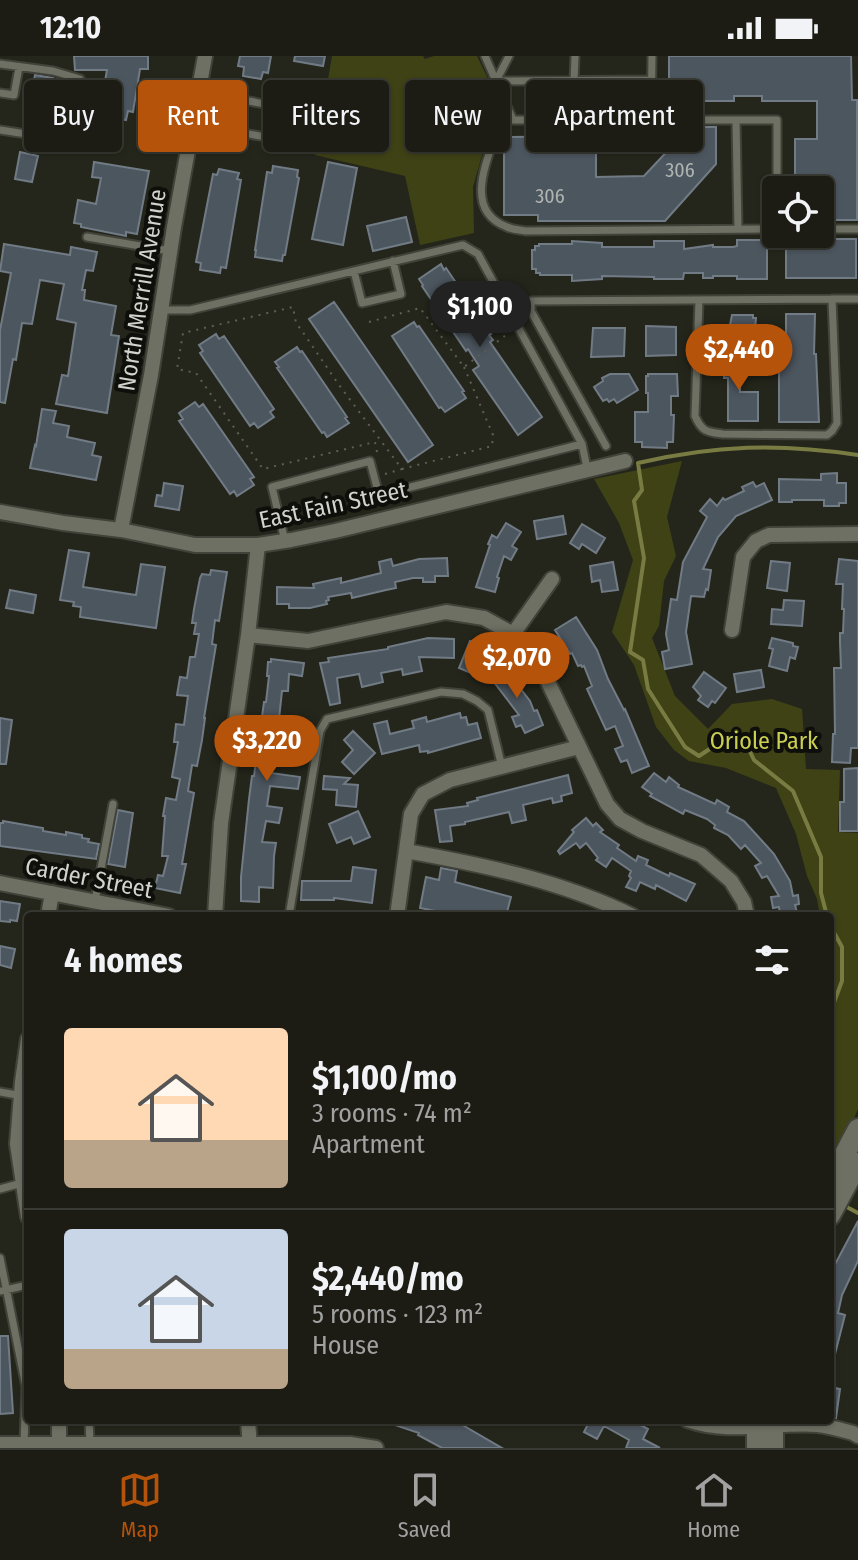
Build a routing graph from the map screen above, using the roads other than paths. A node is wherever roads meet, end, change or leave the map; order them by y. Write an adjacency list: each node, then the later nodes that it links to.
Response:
1 (205, 56): 9 (street, North Merrill Avenue)
2 (485, 56): 10 (lane)
3 (509, 56): 11 (lane)
4 (575, 56): 12 (lane)
5 (652, 56): 13 (lane)
6 (0, 64): 7 (lane)
7 (19, 67): 8 (lane); 14 (lane)
8 (80, 80)
9 (201, 80)
10 (496, 80)
11 (497, 80)
12 (574, 80)
13 (651, 80)
14 (0, 93)
15 (247, 101): 22 (lane)
16 (510, 113): 17 (lane)
17 (513, 120): 18 (lane); 26 (lane)
18 (526, 120)
19 (703, 120): 20 (lane)
20 (736, 120): 25 (lane); 26 (lane)
21 (0, 130): 23 (lane)
22 (247, 131)
23 (24, 134)
24 (187, 152): 31 (street, North Merrill Avenue)
25 (777, 176)
26 (738, 229): 27 (lane)
27 (762, 229)
28 (834, 229): 29 (lane)
29 (858, 229)
30 (87, 237): 31 (lane)
31 (170, 251): 37 (street, North Merrill Avenue)
32 (393, 261): 33 (lane); 33 (lane); 38 (lane)
33 (354, 271): 37 (lane)
34 (832, 299): 35 (lane); 36 (lane); 36 (lane)
35 (858, 299)
36 (699, 300): 39 (lane)
37 (161, 310): 43 (street, North Merrill Avenue)
38 (582, 444): 41 (lane); 45 (lane)
39 (606, 446)
40 (625, 461): 41 (street, East Fain Street)
41 (587, 468): 45 (street, East Fain Street)
42 (0, 512): 43 (street, East Fain Street)
43 (121, 530): 46 (street, East Fain Street)
44 (858, 534): 48 (street)
45 (285, 541): 46 (street, East Fain Street)
46 (258, 545): 50 (street)
47 (552, 579): 49 (street)
48 (732, 630)
49 (513, 634): 50 (street); 51 (street)
50 (248, 635): 60 (street)
51 (579, 747): 52 (street); 64 (street)
52 (502, 767): 54 (street); 61 (lane)
53 (113, 804): 57 (lane)
54 (406, 851): 62 (street); 63 (street)
55 (0, 883): 56 (street, Carder Street)
56 (52, 893): 57 (street, Carder Street); 58 (street)
57 (95, 901): 59 (street, Carder Street)
58 (49, 912)
59 (149, 912)
60 (215, 912)
61 (290, 912)
62 (398, 912)
63 (624, 912)
64 (746, 912)
65 (0, 1092): 66 (lane)
66 (24, 1096): 70 (street)
67 (858, 1129): 69 (street)
68 (858, 1163): 73 (street)
69 (834, 1174)
70 (22, 1183): 71 (lane); 72 (street)
71 (0, 1189)
72 (24, 1194)
73 (834, 1208)
74 (0, 1258): 76 (lane)
75 (24, 1286): 76 (lane)
76 (3, 1290): 77 (lane)
77 (24, 1379)
78 (25, 1424): 90 (lane)
79 (59, 1424): 91 (street)
80 (89, 1424): 88 (lane)
81 (248, 1424): 92 (street)
82 (698, 1424): 83 (street)
83 (733, 1424)
84 (765, 1424): 94 (street)
85 (765, 1424): 95 (street)
86 (792, 1424): 87 (street)
87 (858, 1436)
88 (90, 1443): 91 (street); 92 (street)
89 (0, 1444): 90 (street)
90 (24, 1444): 91 (street)
91 (59, 1445)
92 (250, 1446): 93 (street)
93 (376, 1448)
94 (757, 1448)
95 (773, 1448)

